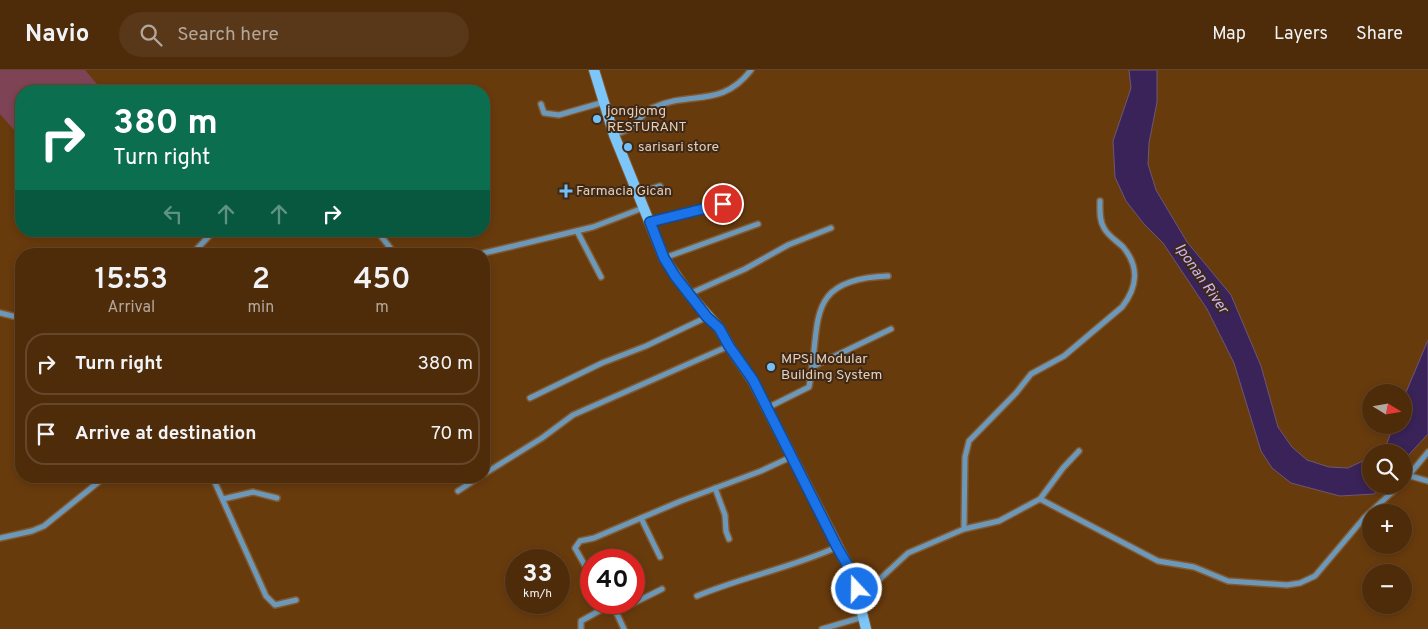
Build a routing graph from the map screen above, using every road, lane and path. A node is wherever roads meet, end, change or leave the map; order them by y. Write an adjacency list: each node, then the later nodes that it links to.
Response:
1 (594, 70): 3 (street)
2 (751, 70): 5 (street)
3 (604, 102): 4 (street); 5 (street)
4 (542, 104)
5 (614, 135): 7 (street)
6 (660, 186): 7 (street)
7 (638, 193): 10 (street)
8 (1100, 201): 49 (street)
9 (723, 204): 11 (street)
10 (643, 208): 11 (street); 14 (street)
11 (650, 222): 20 (street)
12 (758, 224): 20 (street)
13 (831, 228): 23 (street)
14 (577, 231): 19 (street); 22 (street)
15 (208, 237): 17 (street)
16 (382, 237): 18 (street)
17 (198, 248)
18 (390, 248)
19 (490, 252)
20 (664, 258): 23 (street)
21 (888, 276): 29 (street)
22 (601, 278)
23 (688, 294): 26 (street)
24 (0, 314): 25 (street)
25 (15, 317)
26 (707, 317): 28 (street); 30 (street)
27 (891, 329): 29 (street)
28 (729, 346): 31 (street); 35 (street)
29 (812, 367): 31 (street)
30 (530, 398)
31 (767, 408): 34 (street)
32 (1079, 451): 47 (street)
33 (1428, 452): 36 (street)
34 (791, 457): 42 (street); 52 (street)
35 (490, 470)
36 (1412, 473)
37 (1412, 477): 38 (street)
38 (1428, 481)
39 (97, 483): 50 (street)
40 (215, 483): 46 (street)
41 (470, 483): 43 (street)
42 (715, 488): 48 (street); 51 (street)
43 (458, 491)
44 (1390, 494): 47 (street)
45 (277, 498): 46 (street)
46 (223, 499): 58 (street)
47 (1040, 499): 49 (street)
48 (641, 518): 53 (street); 54 (street)
49 (964, 529): 59 (street)
50 (0, 538)
51 (729, 539)
52 (837, 547): 56 (street); 59 (street)
53 (660, 557)
54 (580, 559)
55 (662, 589): 57 (street)
56 (697, 596)
57 (645, 598)
58 (296, 600)
59 (861, 602): 62 (street)
60 (593, 614): 63 (street)
61 (617, 614): 64 (street)
62 (864, 617): 65 (street); 66 (street)
63 (581, 629)
64 (624, 629)
65 (822, 629)
66 (866, 629)

